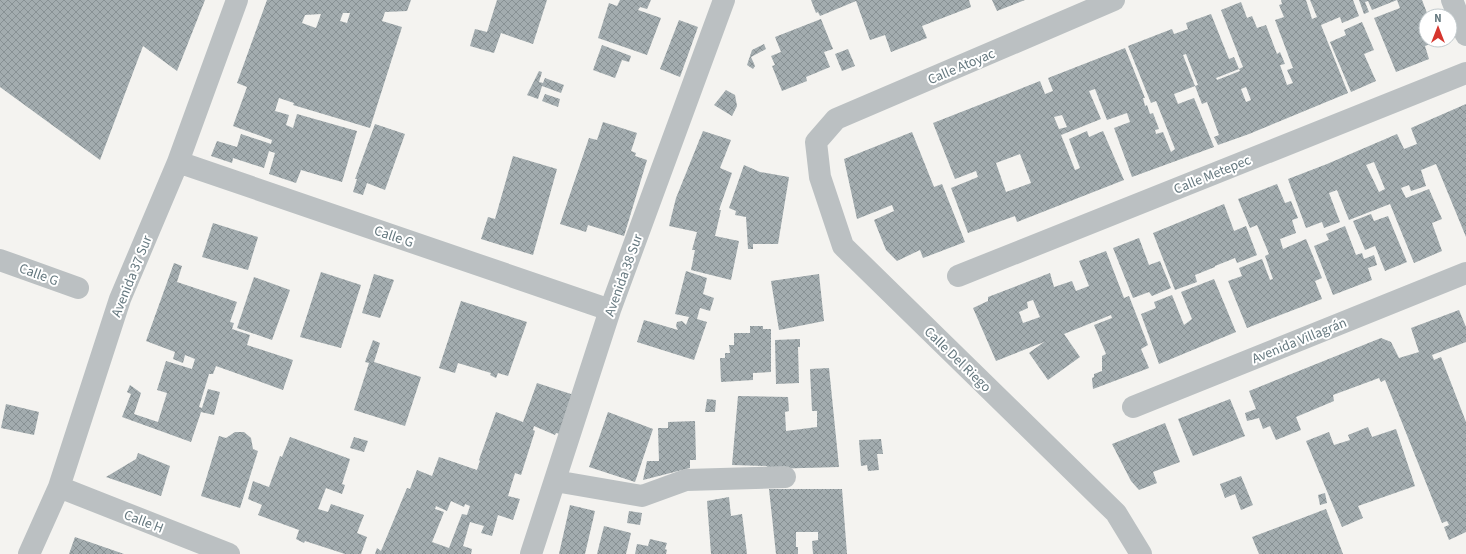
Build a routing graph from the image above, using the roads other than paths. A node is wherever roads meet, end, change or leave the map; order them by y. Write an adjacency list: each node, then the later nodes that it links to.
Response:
1 (237, 0): 8 (street, Avenida 37 Sur)
2 (724, 0): 13 (street, Avenida 38 Sur)
3 (1114, 0): 7 (street, Calle Atoyac)
4 (1452, 0): 5 (street)
5 (1466, 35)
6 (1466, 73): 11 (street, Calle Metepec)
7 (816, 142): 21 (street, Calle Del Riego)
8 (178, 162): 13 (street, Calle G); 17 (street, Avenida 37 Sur)
9 (0, 260): 12 (street, Calle G)
10 (1466, 273): 14 (street, Avenida Villagrán)
11 (958, 276)
12 (78, 288)
13 (610, 310): 16 (street, Avenida 38 Sur)
14 (1133, 407)
15 (786, 477): 16 (street)
16 (555, 481): 20 (street, Avenida 38 Sur)
17 (59, 488): 18 (street, Avenida 37 Sur); 19 (street, Calle H)
18 (29, 554)
19 (229, 554)
20 (531, 554)
21 (1141, 554)

